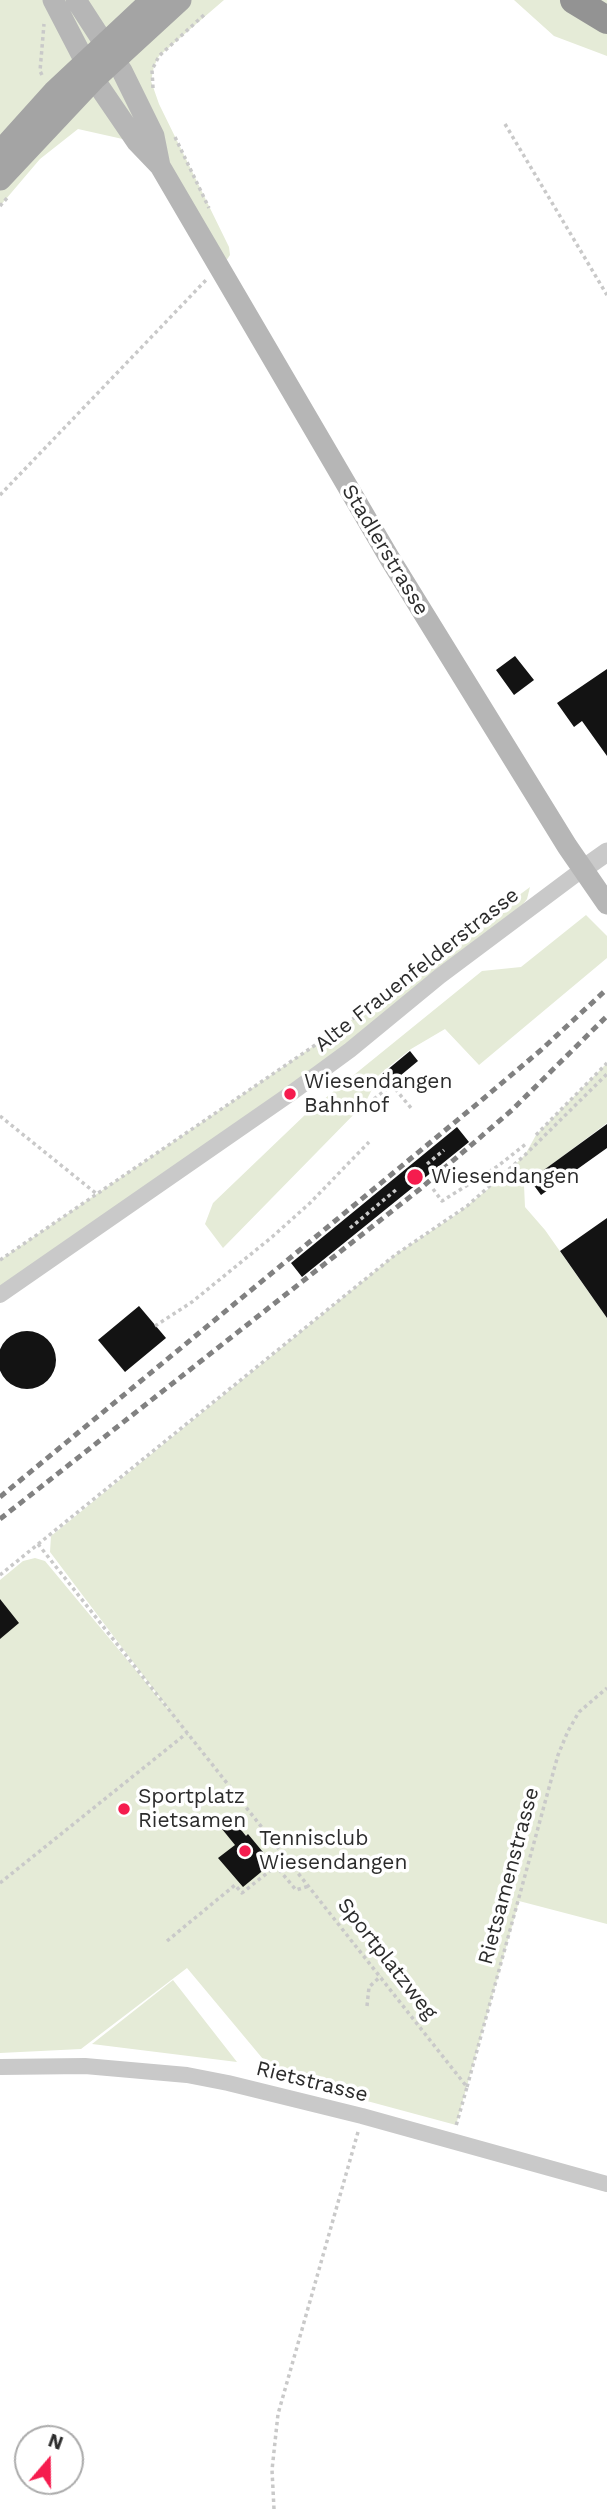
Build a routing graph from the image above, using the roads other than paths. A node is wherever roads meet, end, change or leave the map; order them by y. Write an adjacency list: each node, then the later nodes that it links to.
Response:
1 (53, 0): 8 (main road)
2 (76, 0): 7 (main road)
3 (152, 0): 7 (main road)
4 (180, 0): 7 (main road)
5 (574, 0): 6 (highway)
6 (607, 20)
7 (110, 51): 8 (main road); 10 (main road)
8 (89, 70): 9 (main road); 10 (main road); 11 (main road)
9 (0, 152)
10 (160, 166): 13 (main road, Stadlerstrasse)
11 (0, 179)
12 (607, 852): 13 (street)
13 (583, 869): 14 (main road, Stadlerstrasse); 15 (street, Alte Frauenfelderstrasse)
14 (607, 904)
15 (0, 1295)
16 (0, 2067): 17 (street, Rietstrasse)
17 (607, 2184)

